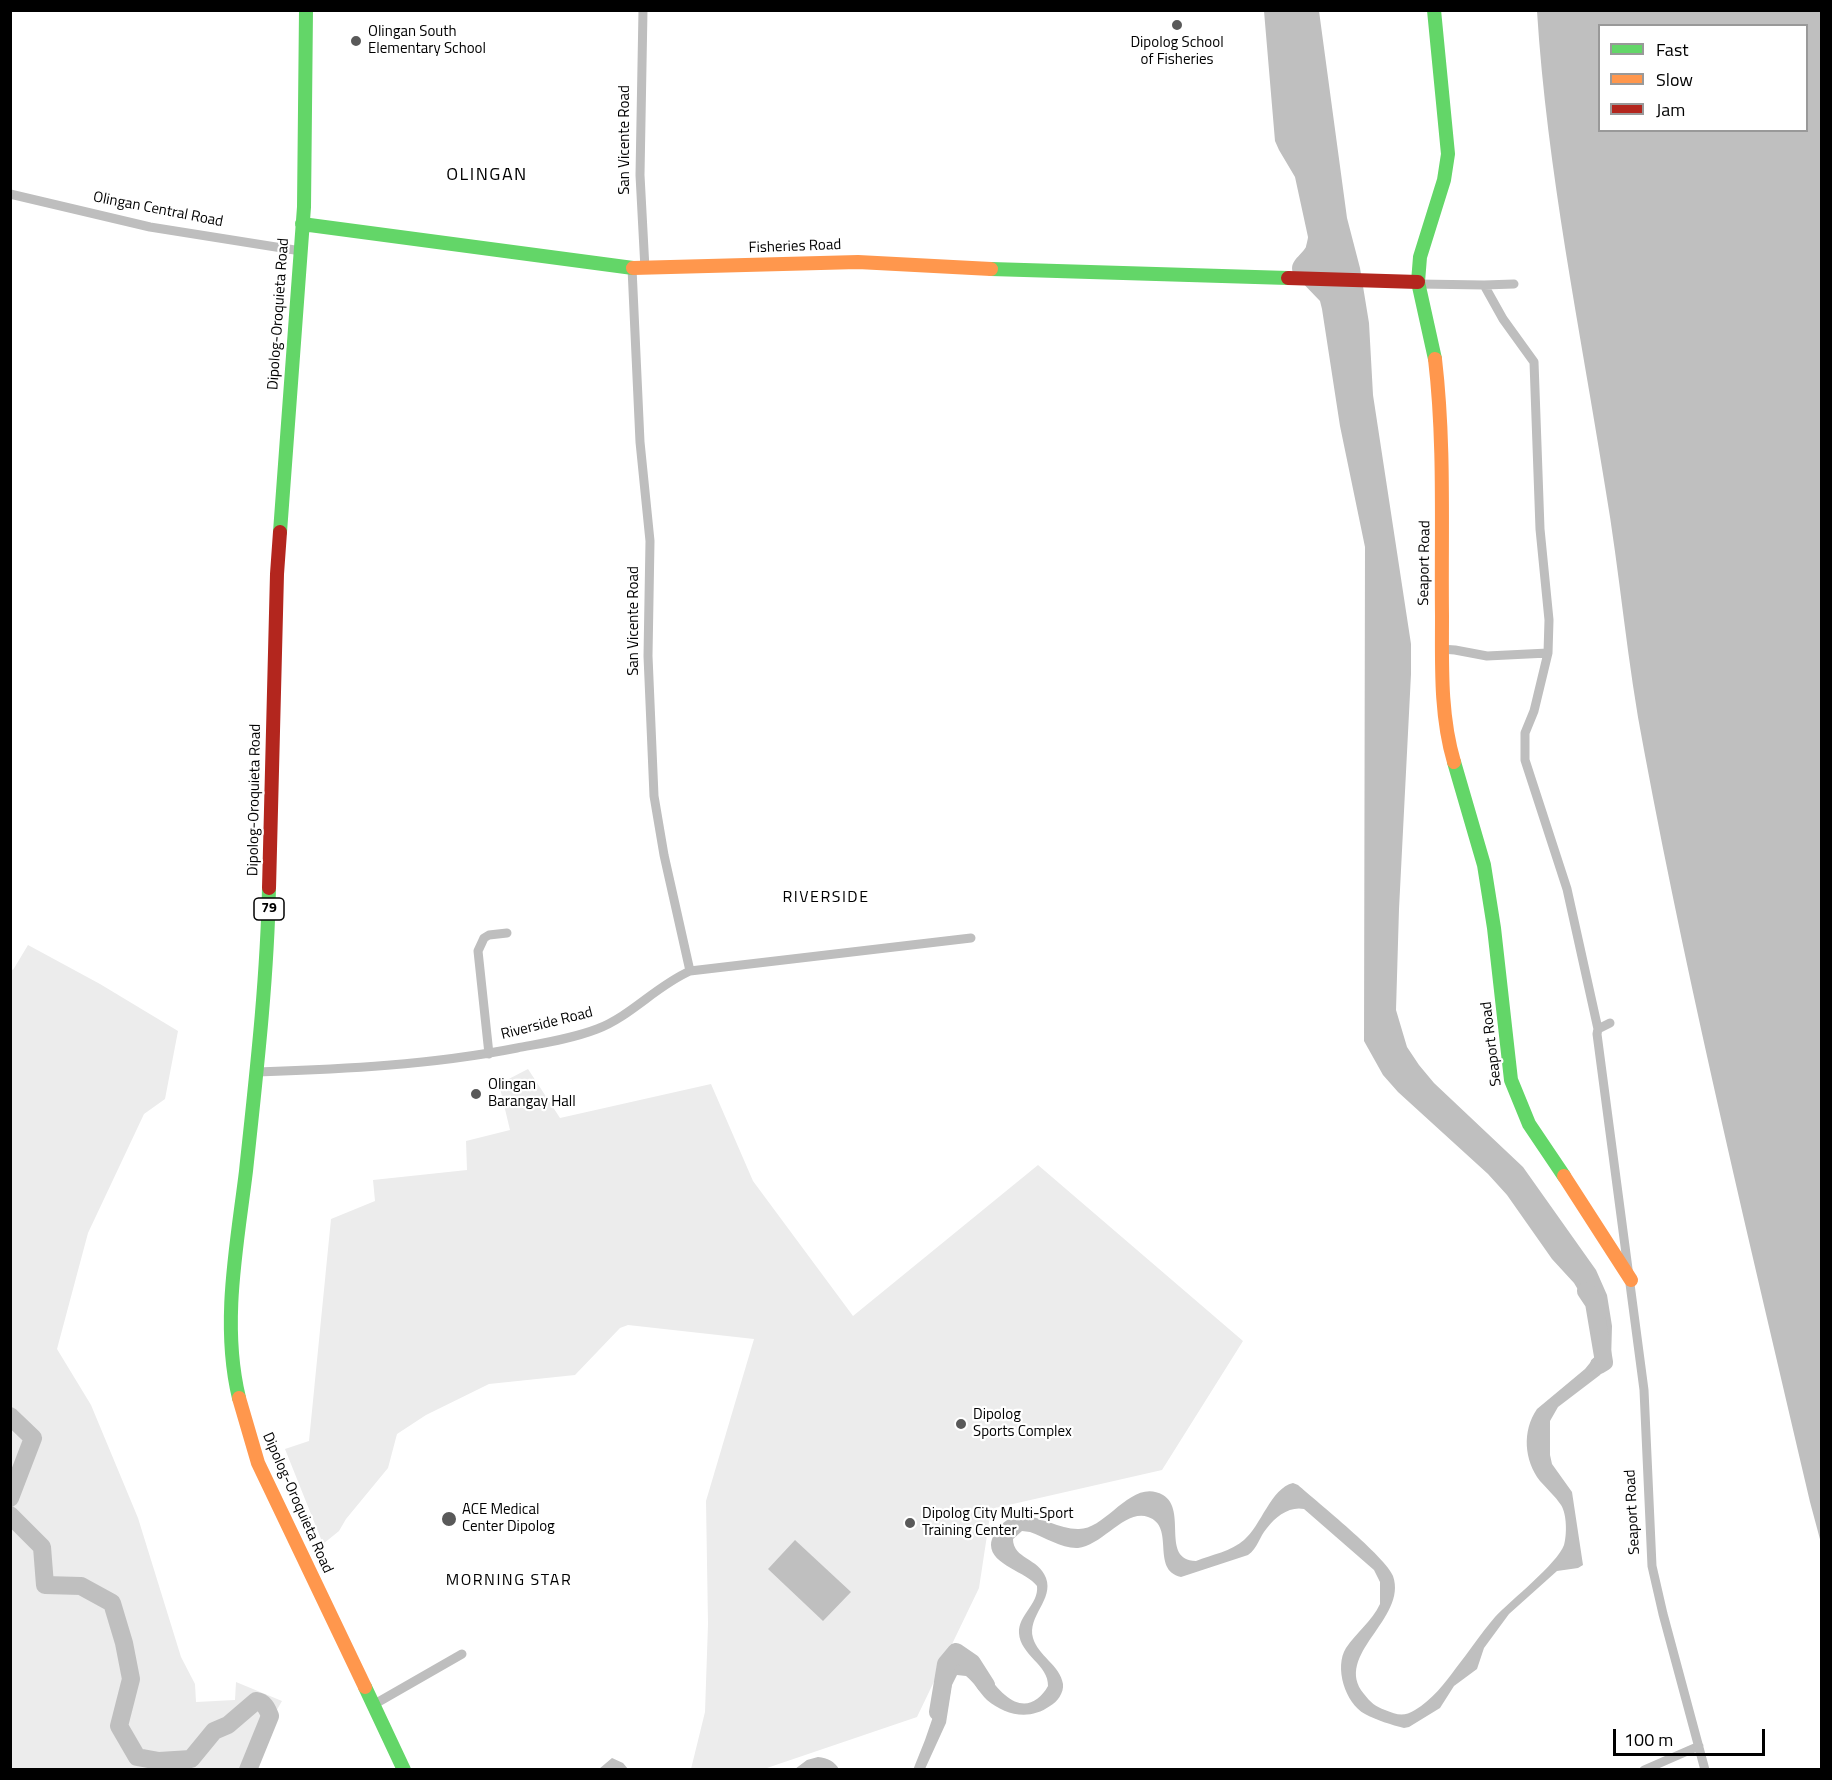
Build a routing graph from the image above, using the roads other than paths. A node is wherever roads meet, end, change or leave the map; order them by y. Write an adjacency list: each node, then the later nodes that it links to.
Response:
1 (306, 10): 5 (street, Dipolog-Oroquieta Road / 79)
2 (643, 10): 7 (street, San Vicente Road)
3 (1434, 10): 8 (street, Seaport Road)
4 (10, 194): 6 (street, Olingan Central Road)
5 (302, 224): 6 (street, Dipolog-Oroquieta Road / 79); 7 (street, Fisheries Road)
6 (301, 250): 19 (street, Dipolog-Oroquieta Road / 79)
7 (639, 268): 8 (street, Fisheries Road); 15 (street, San Vicente Road)
8 (1419, 283): 10 (street); 11 (street, Seaport Road)
9 (1514, 284): 10 (street)
10 (1484, 285): 12 (street)
11 (1441, 650): 12 (street); 20 (street, Seaport Road)
12 (1548, 653): 17 (street)
13 (507, 933): 18 (street)
14 (971, 938): 15 (street, Riverside Road)
15 (690, 971): 18 (street, Riverside Road)
16 (1610, 1023): 17 (street)
17 (1598, 1029): 20 (street)
18 (489, 1054): 19 (street, Riverside Road)
19 (257, 1072): 22 (street, Dipolog-Oroquieta Road / 79)
20 (1630, 1280): 23 (street, Seaport Road)
21 (462, 1654): 22 (street)
22 (373, 1705): 24 (street, Dipolog-Oroquieta Road / 79)
23 (1699, 1746): 25 (street); 26 (street, Seaport Road)
24 (404, 1770)
25 (1644, 1770)
26 (1705, 1770)

